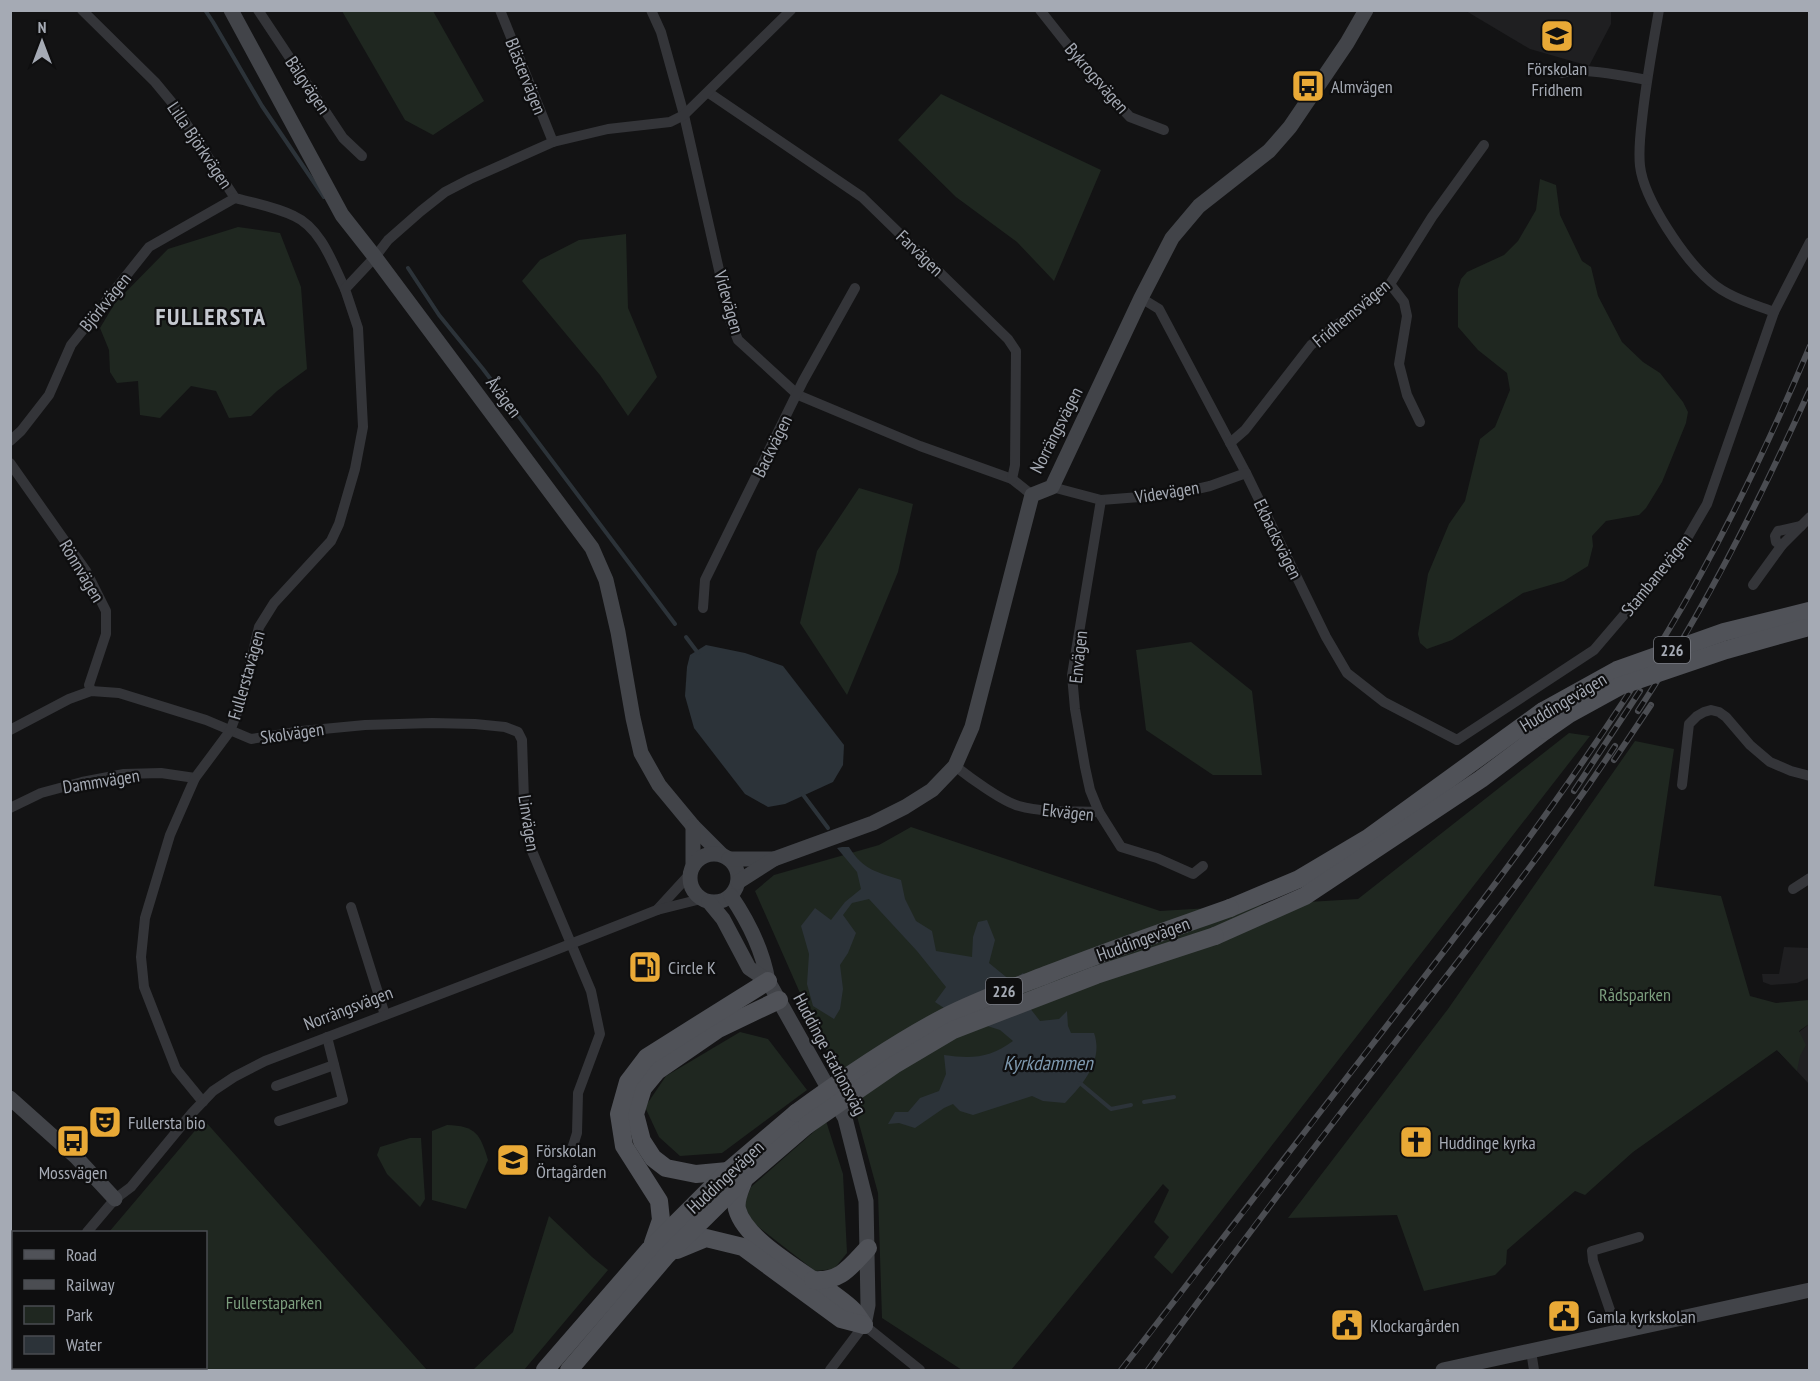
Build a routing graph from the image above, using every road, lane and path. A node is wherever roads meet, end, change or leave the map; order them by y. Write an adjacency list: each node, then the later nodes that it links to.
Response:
1 (82, 10): 18 (street, Lilla Björkvägen)
2 (231, 10): 20 (street, Åvägen)
3 (258, 10): 17 (street, Bälgvägen)
4 (500, 10): 15 (street, Blästervägen)
5 (651, 10): 13 (street, Videvägen)
6 (791, 10): 12 (street)
7 (1040, 10): 14 (street, Bykrogsvägen)
8 (1366, 10): 24 (street, Norrängsvägen)
9 (1659, 10): 11 (street)
10 (1562, 73): 11 (street)
11 (1647, 80): 25 (street)
12 (708, 93): 13 (street); 32 (street, Farvägen)
13 (684, 115): 15 (street); 26 (street, Videvägen)
14 (1164, 130)
15 (553, 142): 20 (street)
16 (1484, 145): 21 (street, Fridhemsvägen)
17 (362, 156)
18 (235, 198): 23 (street, Lilla Björkvägen); 28 (street, Björkvägen)
19 (1809, 242): 25 (street, Stambanevägen)
20 (375, 257): 23 (street); 51 (street, Åvägen)
21 (1390, 284): 27 (street); 29 (street, Fridhemsvägen)
22 (855, 288): 26 (street, Backvägen)
23 (345, 289): 42 (street, Fullerstavägen)
24 (1141, 298): 29 (street, Ekbacksvägen); 33 (street, Norrängsvägen)
25 (1774, 312): 44 (street, Stambanevägen)
26 (798, 395): 32 (street, Videvägen); 38 (street, Backvägen)
27 (1420, 422)
28 (10, 441)
29 (1230, 443): 31 (street, Ekbacksvägen)
30 (10, 463): 40 (street, Rönnvägen)
31 (1246, 473): 35 (street, Videvägen); 44 (street, Ekbacksvägen)
32 (1012, 479): 34 (street, Videvägen)
33 (1052, 487): 34 (street, Norrängsvägen); 35 (street, Videvägen)
34 (1032, 495): 45 (street, Norrängsvägen)
35 (1101, 500): 50 (street, Envägen)
36 (1809, 517): 37 (street)
37 (1753, 585)
38 (703, 608)
39 (1808, 619): 72 (main road, Huddingevägen / 226, bridge); 72 (main road, Huddingevägen / 226, bridge)
40 (91, 691): 41 (street, Skolvägen); 42 (street, Skolvägen)
41 (10, 730)
42 (230, 731): 43 (street, Skolvägen); 47 (street, Fullerstavägen)
43 (518, 732): 63 (street, Linvägen)
44 (1457, 740)
45 (956, 766): 50 (street, Ekvägen); 53 (street, Norrängsvägen)
46 (1809, 776): 48 (street)
47 (195, 778): 49 (street, Dammvägen); 71 (street, Fullerstavägen)
48 (1682, 785)
49 (10, 808)
50 (1099, 812): 54 (street, Ekvägen)
51 (693, 826): 52 (street, Åvägen); 55 (street)
52 (725, 857): 53 (street, Norrängsvägen); 55 (street); 57 (street)
53 (774, 859): 57 (street, Norrängsvägen)
54 (1203, 866)
55 (691, 870): 60 (street); 62 (street, Norrängsvägen)
56 (1809, 878): 58 (street)
57 (738, 882): 59 (street)
58 (1793, 889)
59 (730, 896): 60 (street); 64 (street, Huddinge stationsväg)
60 (705, 900): 62 (street, Norrängsvägen); 64 (street, Huddinge stationsväg)
61 (351, 907): 66 (street)
62 (657, 910): 63 (street, Norrängsvägen)
63 (570, 944): 66 (street, Norrängsvägen); 74 (street, Linvägen)
64 (768, 981): 65 (street, Huddinge stationsväg); 80 (main road)
65 (779, 1000): 75 (main road); 79 (street, Huddinge stationsväg)
66 (386, 1015): 67 (street, Norrängsvägen)
67 (327, 1037): 68 (street); 71 (street, Norrängsvägen)
68 (334, 1065): 69 (street); 73 (street)
69 (276, 1086)
70 (10, 1098): 76 (street)
71 (203, 1102): 76 (street, Norrängsvägen)
72 (802, 1119): 75 (main road, Huddingevägen / 226)
73 (279, 1121)
74 (571, 1152)
75 (736, 1175): 80 (main road, Huddingevägen / 226); 81 (main road)
76 (116, 1199): 77 (street, Norrängsvägen)
77 (89, 1231)
78 (1639, 1237): 83 (street)
79 (868, 1248): 81 (main road); 84 (street, Huddinge stationsväg)
80 (659, 1252): 84 (main road); 86 (main road, Huddingevägen / 226); 87 (main road, Huddingevägen / 226)
81 (813, 1280): 84 (main road)
82 (1809, 1290): 85 (street)
83 (1613, 1319)
84 (864, 1325): 88 (street); 89 (street)
85 (1531, 1351): 90 (street); 91 (street)
86 (546, 1371)
87 (569, 1371)
88 (830, 1371)
89 (920, 1371)
90 (1443, 1371)
91 (1534, 1371)

